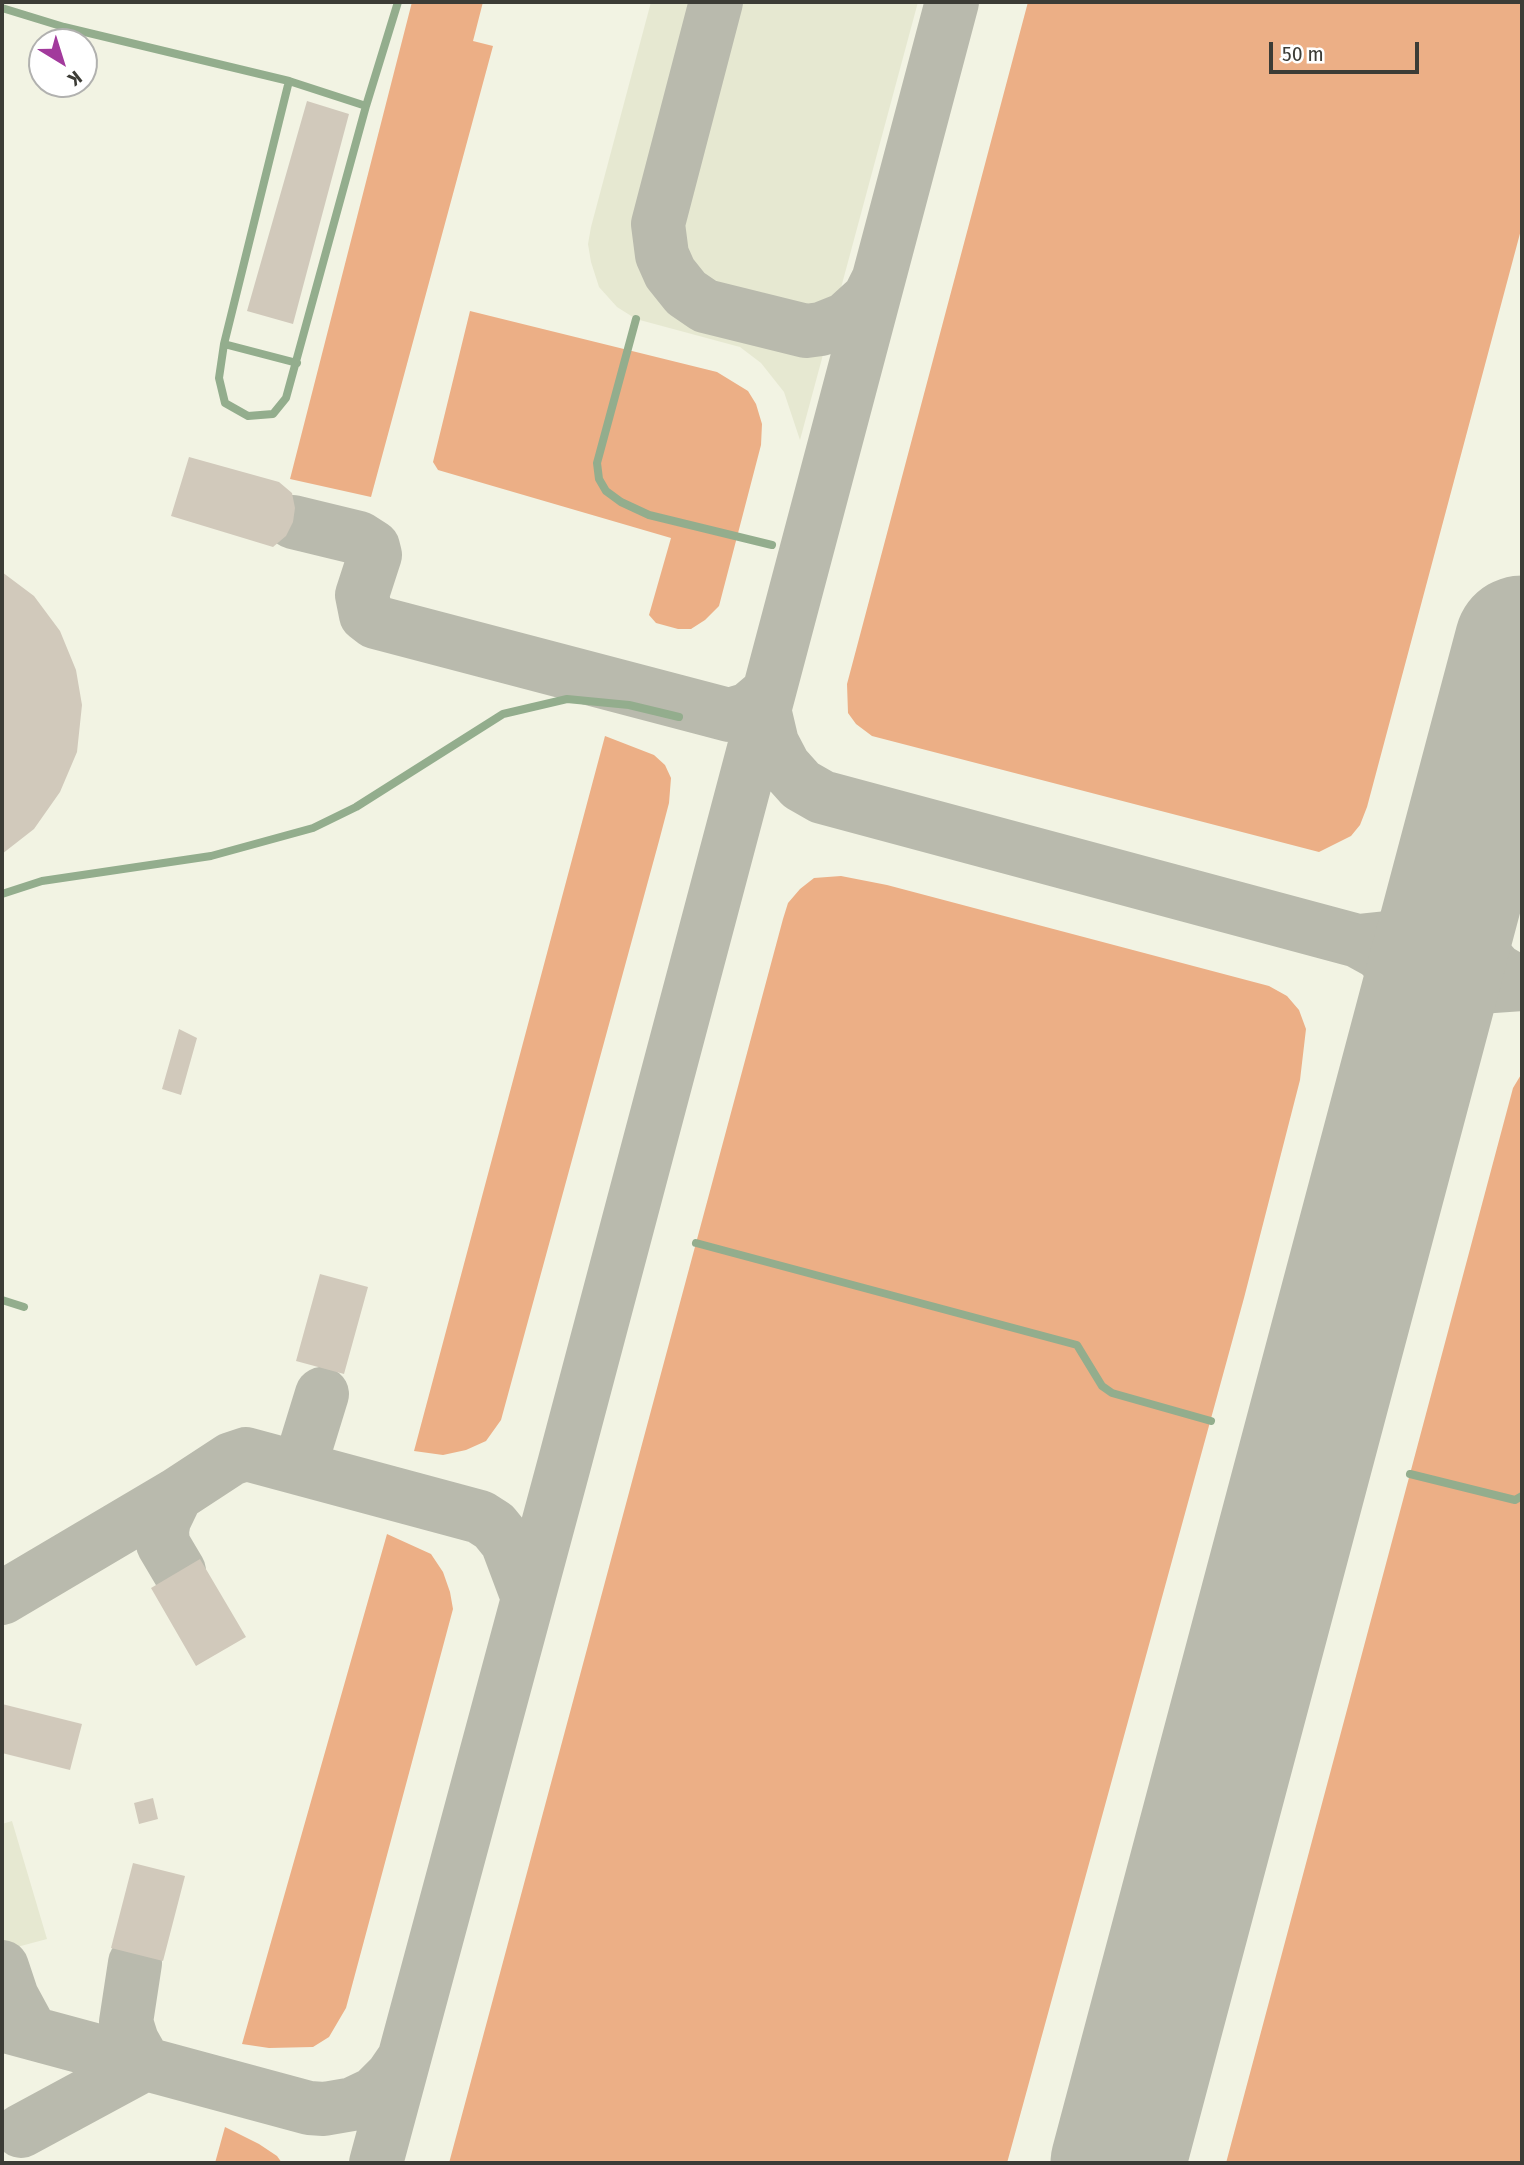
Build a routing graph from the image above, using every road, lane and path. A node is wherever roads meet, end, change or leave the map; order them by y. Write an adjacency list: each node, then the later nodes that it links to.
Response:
1 (398, 2): 4 (lane)
2 (2, 8): 3 (lane)
3 (289, 81): 4 (lane); 6 (lane)
4 (366, 106): 7 (lane)
5 (636, 319): 8 (lane)
6 (223, 344): 7 (lane); 7 (lane)
7 (297, 363)
8 (772, 545)
9 (679, 717): 10 (lane)
10 (2, 894)
11 (696, 1243): 14 (lane)
12 (2, 1300): 13 (lane)
13 (24, 1307)
14 (1211, 1421)
15 (1410, 1474): 16 (lane)
16 (1522, 1496)

